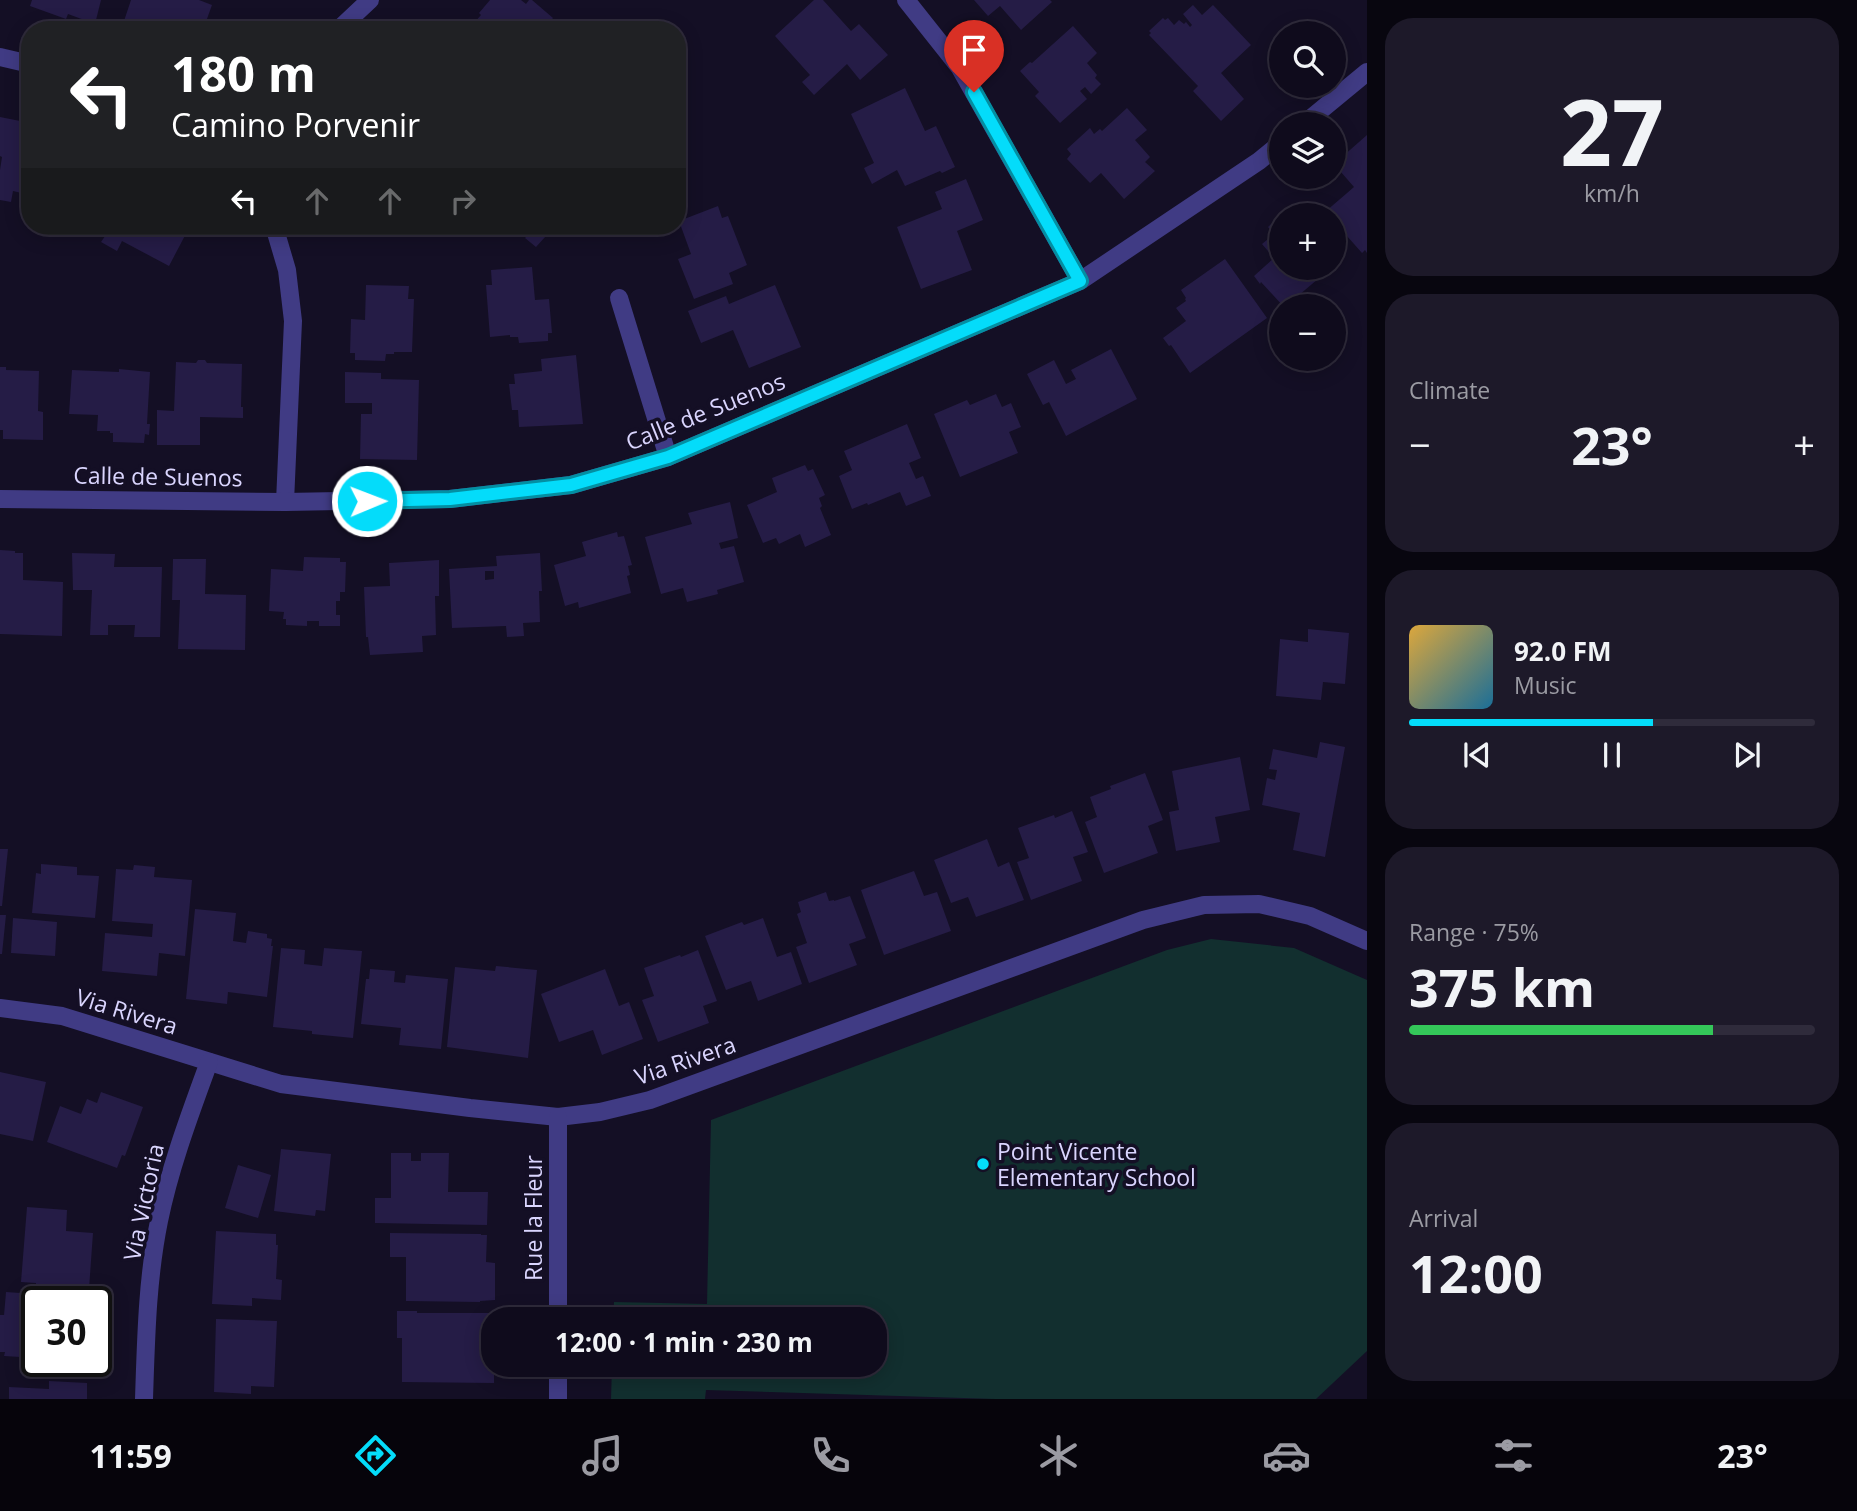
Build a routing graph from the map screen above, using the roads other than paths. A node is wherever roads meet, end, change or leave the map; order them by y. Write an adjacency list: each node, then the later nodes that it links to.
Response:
1 (370, 0): 3 (street)
2 (906, 0): 10 (street)
3 (348, 21)
4 (0, 57): 5 (street)
5 (21, 62)
6 (1367, 72): 7 (street)
7 (1319, 112)
8 (1269, 153): 10 (street, Calle de Suenos)
9 (277, 235): 14 (street)
10 (1080, 281): 12 (street, Calle de Suenos)
11 (619, 298): 12 (street)
12 (668, 457): 14 (street, Calle de Suenos)
13 (0, 499): 14 (street, Calle de Suenos)
14 (285, 502)
15 (1367, 941): 18 (street, Via Rivera)
16 (0, 1008): 17 (street, Via Rivera)
17 (209, 1062): 18 (street, Via Rivera); 21 (street, Via Victoria)
18 (558, 1117): 19 (street, Rue la Fleur)
19 (558, 1307)
20 (558, 1377): 22 (street)
21 (144, 1399)
22 (558, 1399)

